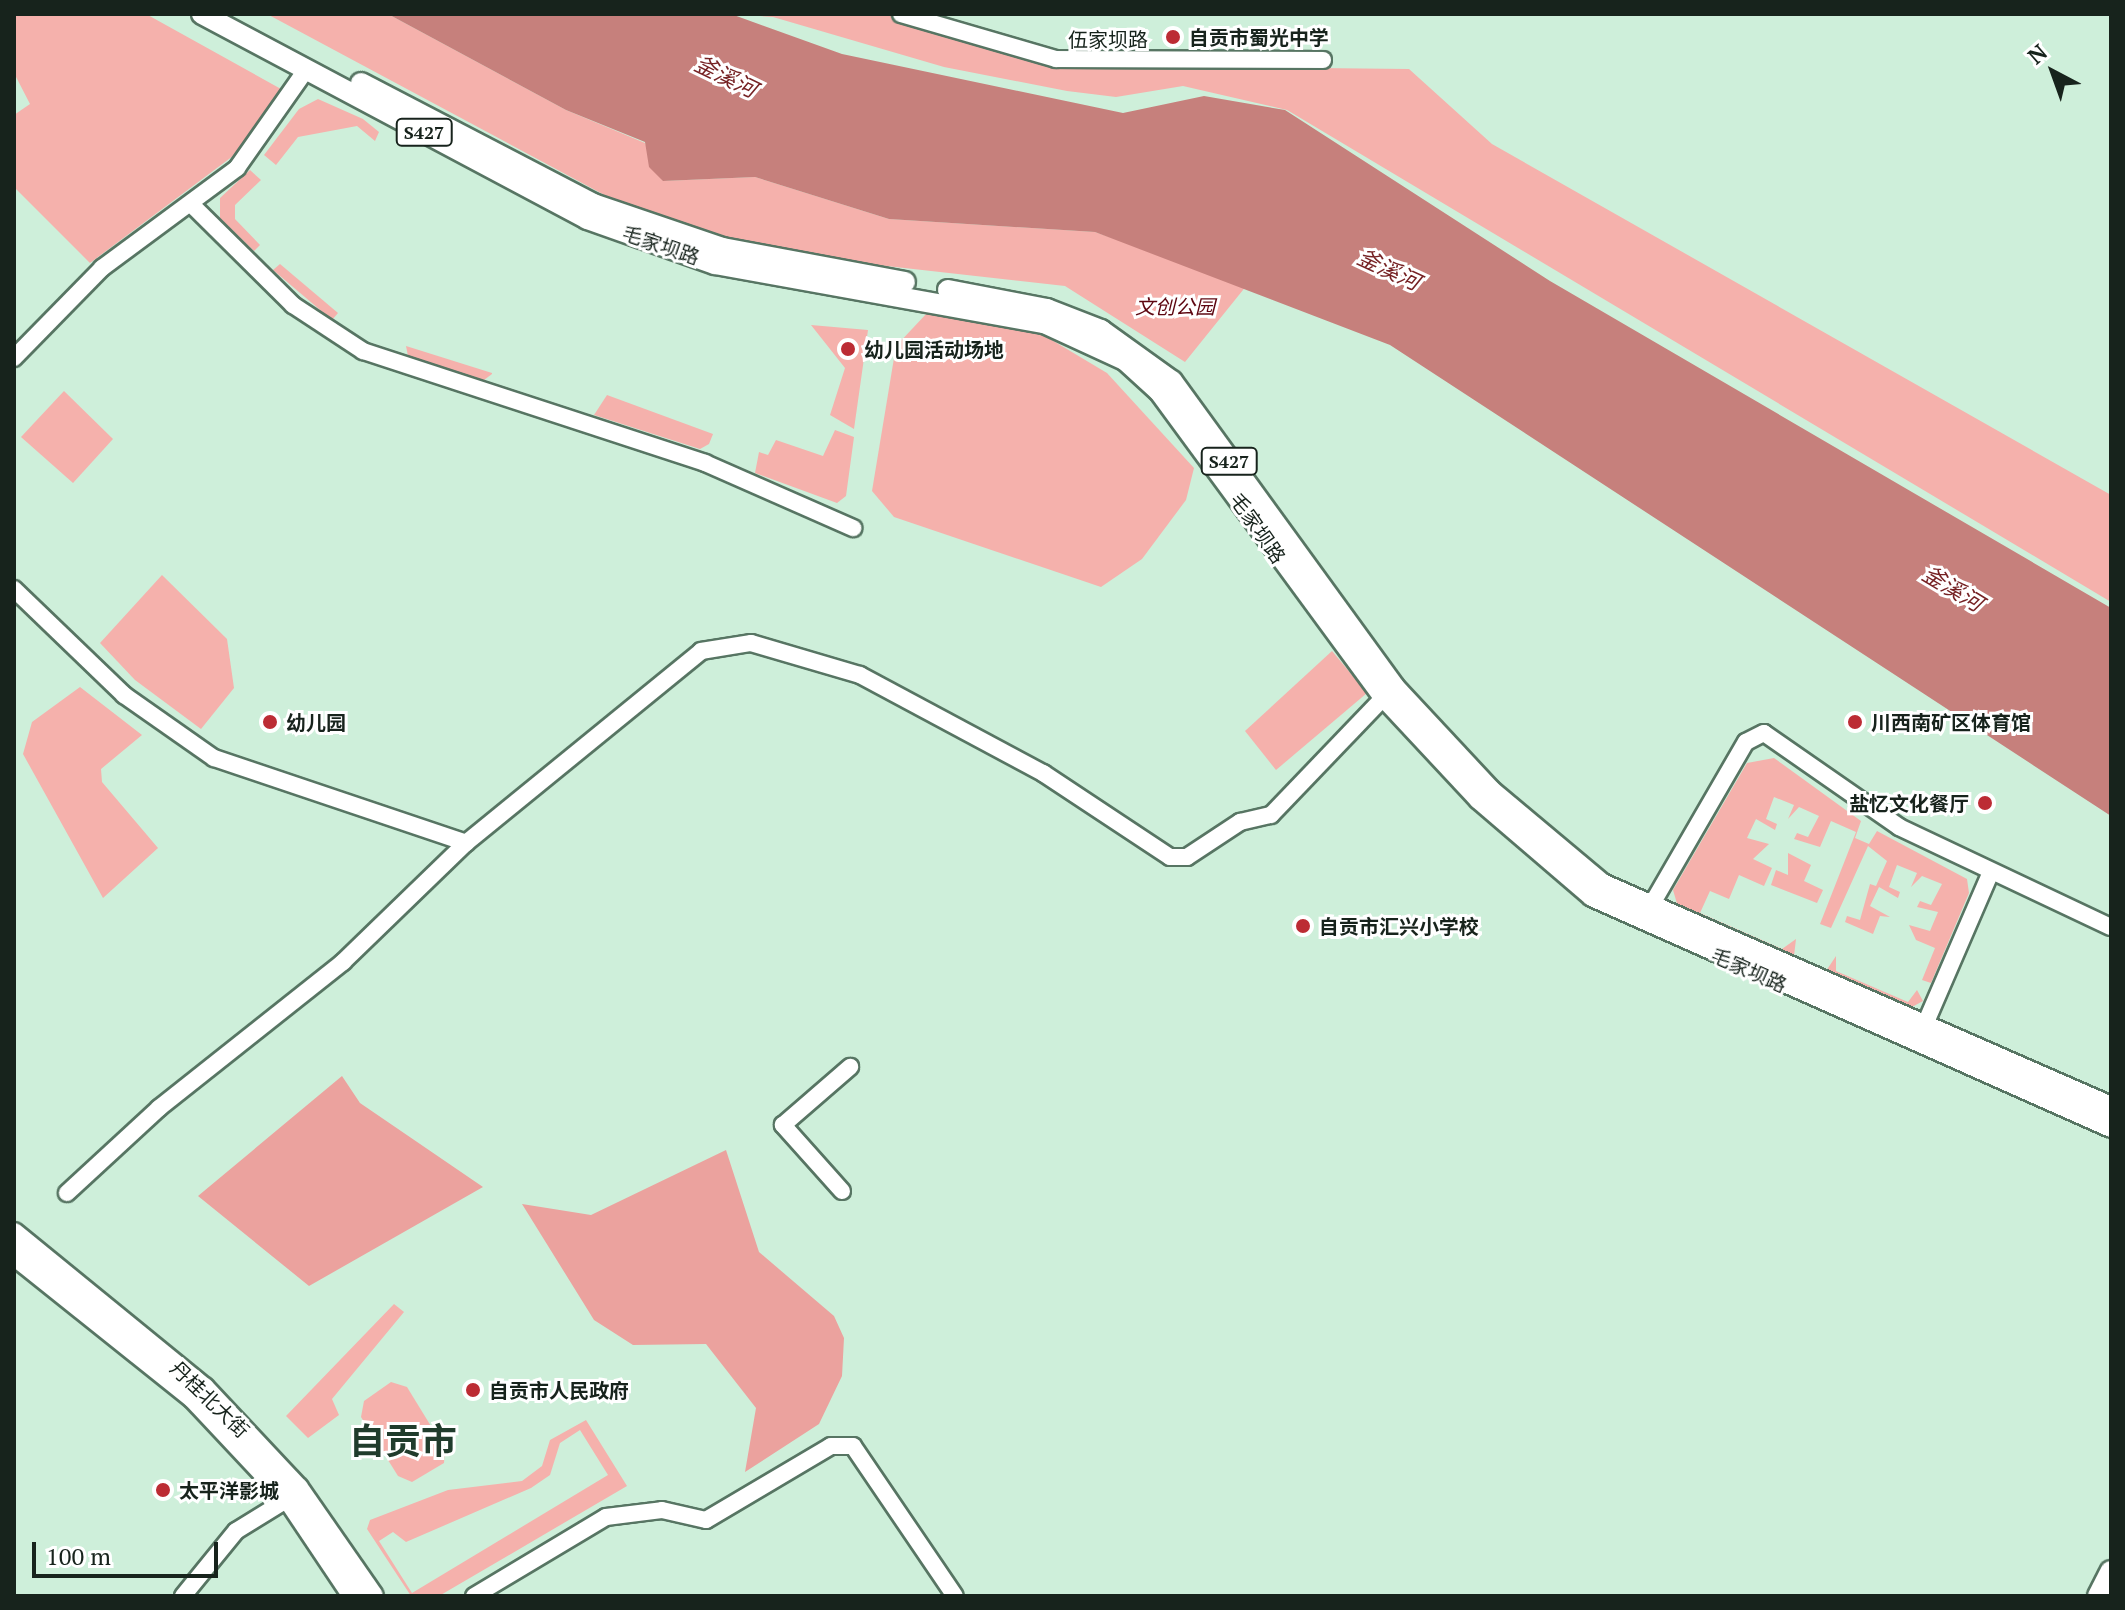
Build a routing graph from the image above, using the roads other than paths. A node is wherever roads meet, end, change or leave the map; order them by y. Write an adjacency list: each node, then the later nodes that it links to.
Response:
1 (202, 14): 5 (main road, 毛家坝路 / S427)
2 (228, 14): 13 (main road, 毛家坝路 / S427)
3 (901, 14): 4 (street, 伍家坝路)
4 (1323, 60)
5 (306, 70): 6 (street); 10 (main road, 毛家坝路 / S427)
6 (192, 205): 7 (street); 8 (street)
7 (14, 358)
8 (853, 528)
9 (14, 589): 11 (street)
10 (1384, 697): 11 (street); 18 (main road, 毛家坝路 / S427)
11 (466, 843): 20 (street)
12 (1990, 874): 13 (street); 14 (street); 15 (street)
13 (1649, 909): 15 (main road, 毛家坝路 / S427)
14 (2111, 927)
15 (1923, 1029): 17 (main road, 毛家坝路 / S427)
16 (850, 1067): 19 (street)
17 (2111, 1107)
18 (2111, 1127)
19 (842, 1191)
20 (67, 1193)
21 (14, 1233): 27 (main road, 丹桂北大街)
22 (14, 1255): 23 (main road, 丹桂北大街)
23 (288, 1499): 25 (street); 26 (main road, 丹桂北大街)
24 (2111, 1571): 30 (main road)
25 (183, 1596)
26 (353, 1596)
27 (373, 1596)
28 (474, 1596): 29 (street)
29 (955, 1596)
30 (2098, 1596)

